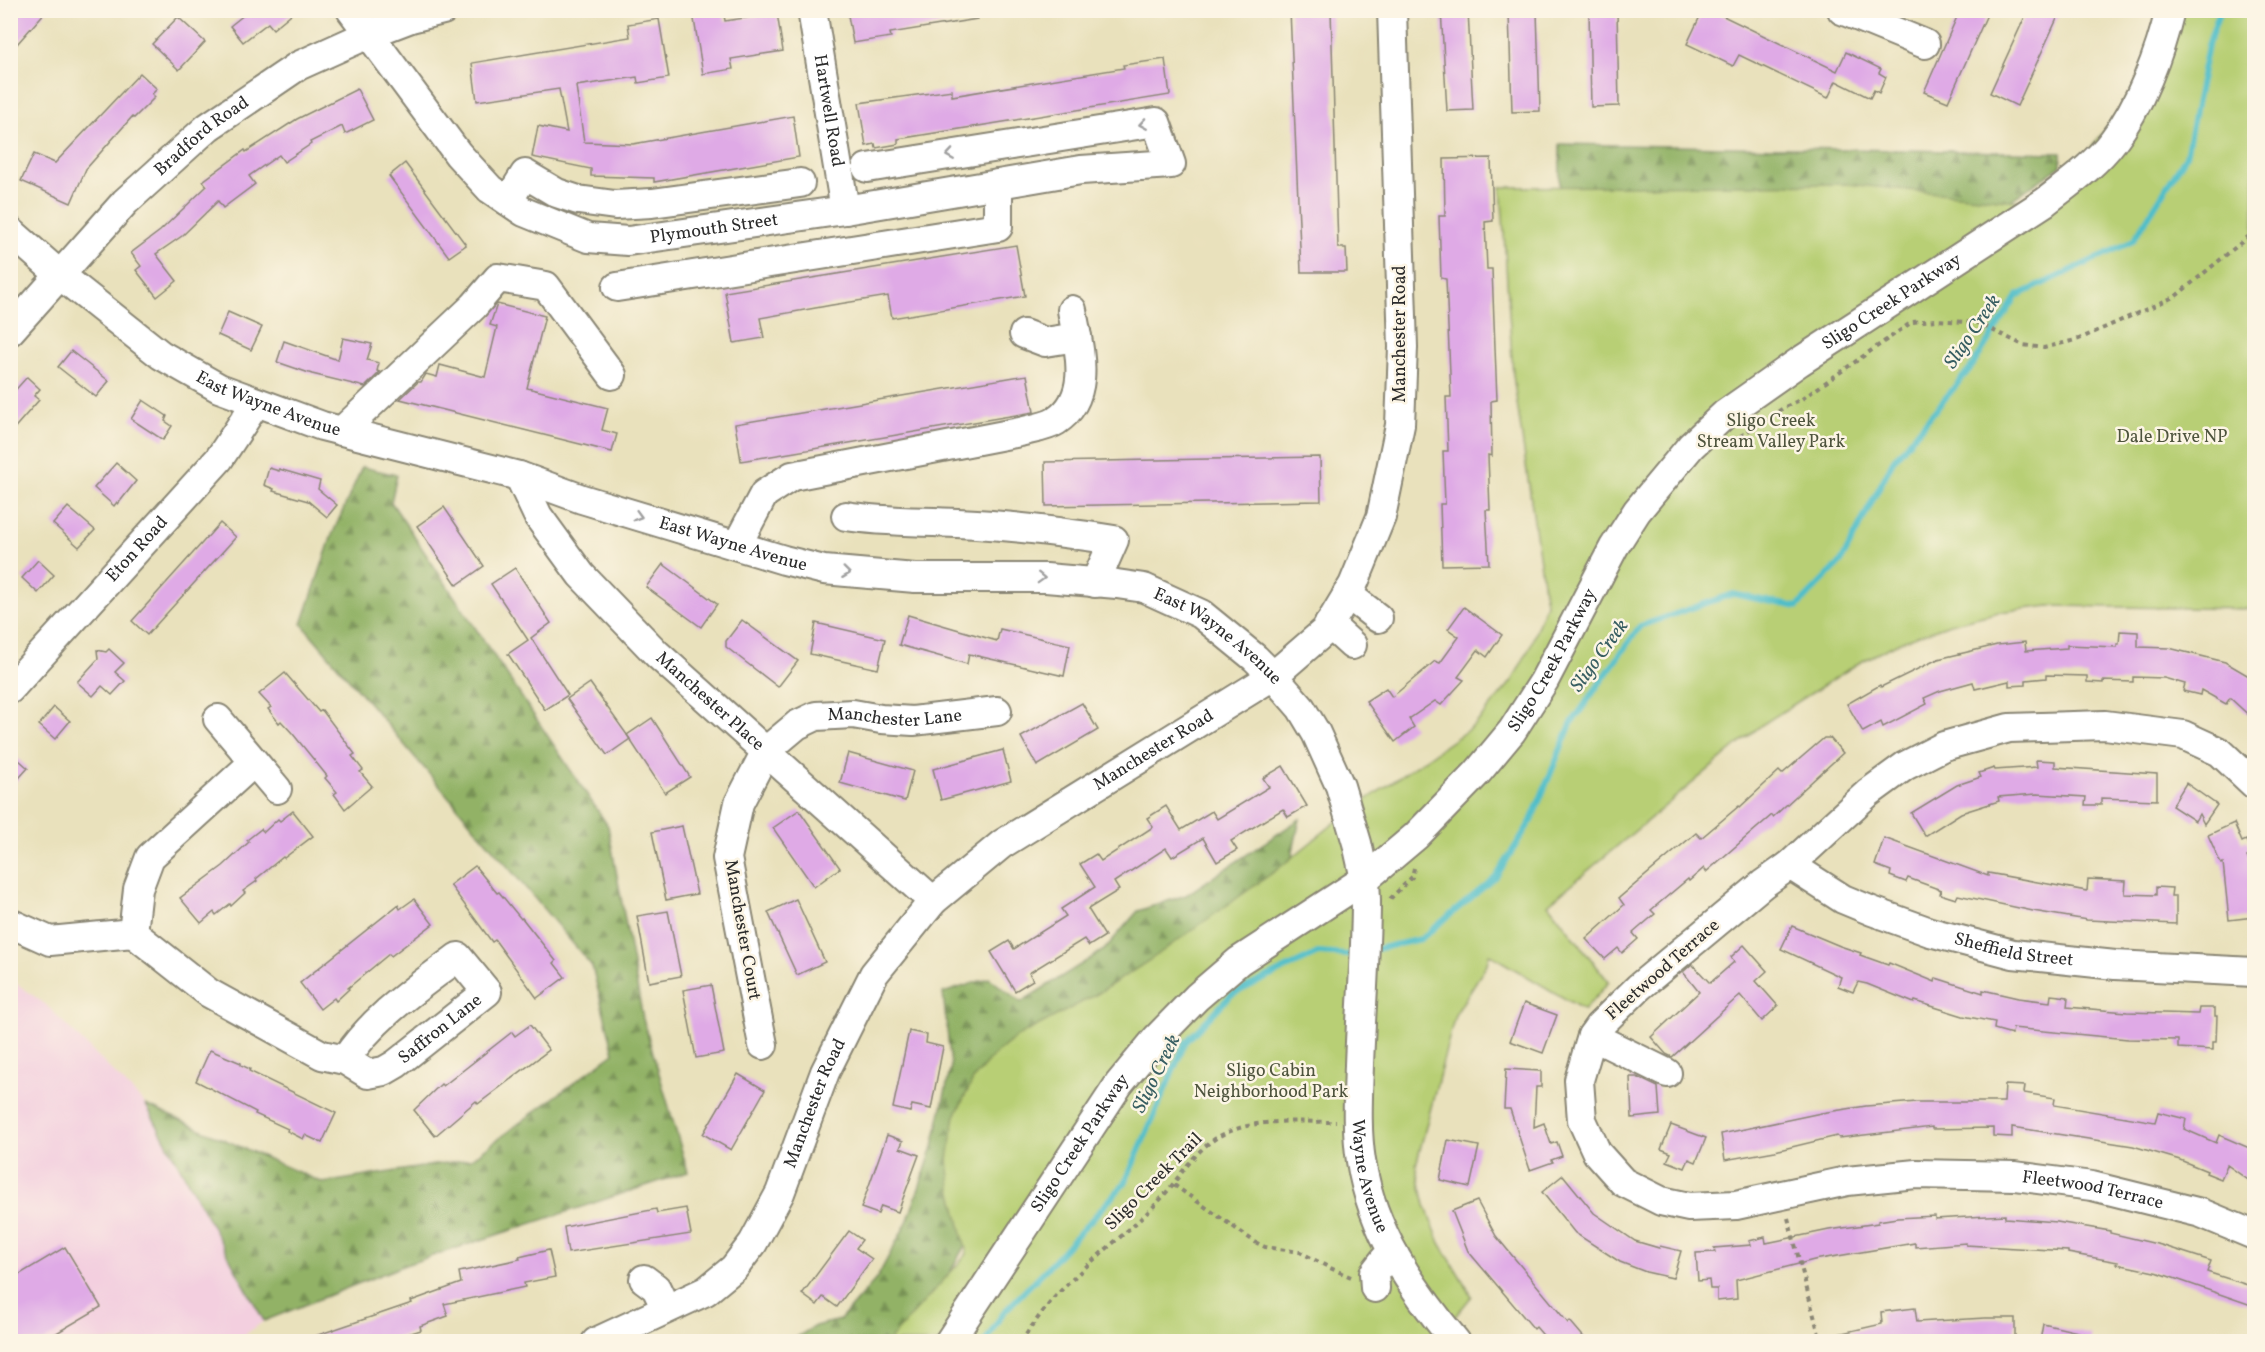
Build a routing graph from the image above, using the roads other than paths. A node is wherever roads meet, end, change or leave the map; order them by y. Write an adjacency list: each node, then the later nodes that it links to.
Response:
1 (351, 10): 7 (street, Plymouth Street)
2 (443, 10): 7 (street, Bradford Road)
3 (812, 10): 13 (street, Hartwell Road)
4 (1392, 10): 26 (street, Manchester Road)
5 (1842, 10): 8 (street)
6 (2170, 10): 39 (street, Sligo Creek Parkway)
7 (369, 34): 12 (street, Plymouth Street); 15 (street, Bradford Road)
8 (1925, 44)
9 (867, 168): 11 (street, Plymouth Street, one-way to 9)
10 (800, 183): 12 (street)
11 (998, 184): 13 (street, Plymouth Street); 16 (street)
12 (508, 201): 13 (street, Plymouth Street)
13 (845, 210)
14 (10, 231): 15 (street, East Wayne Avenue)
15 (60, 275): 17 (street, Bradford Road); 20 (street, East Wayne Avenue)
16 (617, 287)
17 (10, 331)
18 (1024, 334): 24 (street)
19 (612, 375): 21 (street)
20 (256, 403): 21 (street, East Wayne Avenue); 31 (street, Eton Road)
21 (342, 431): 22 (street, East Wayne Avenue)
22 (519, 476): 24 (street, East Wayne Avenue, one-way to 24); 34 (street, Manchester Place)
23 (846, 516): 25 (street)
24 (737, 545): 25 (street, East Wayne Avenue, one-way to 25)
25 (1095, 583): 30 (street, East Wayne Avenue)
26 (1347, 594): 27 (street); 28 (street, Manchester Road)
27 (1378, 618)
28 (1329, 624): 29 (street); 30 (street, Manchester Road)
29 (1352, 645)
30 (1273, 676): 39 (street, East Wayne Avenue); 40 (street, Manchester Road)
31 (10, 689)
32 (997, 711): 34 (street, Manchester Lane)
33 (218, 719): 35 (street)
34 (766, 751): 40 (street, Manchester Place); 45 (street, Manchester Court)
35 (254, 762): 37 (street); 42 (street)
36 (2254, 784): 38 (street, Fleetwood Terrace)
37 (277, 789)
38 (1790, 865): 43 (street, Sheffield Street); 44 (street, Fleetwood Terrace)
39 (1365, 879): 49 (street, Wayne Avenue); 54 (street, Sligo Creek Parkway)
40 (933, 901): 52 (street, Manchester Road)
41 (10, 922): 42 (street)
42 (133, 933): 46 (street, Saffron Lane)
43 (2254, 972)
44 (1592, 1036): 47 (street); 48 (street, Fleetwood Terrace)
45 (763, 1045)
46 (345, 1060): 46 (street, Saffron Lane)
47 (1668, 1073)
48 (2254, 1235)
49 (1394, 1254): 51 (street); 55 (street, Wayne Avenue)
50 (644, 1279): 52 (street)
51 (1375, 1285)
52 (666, 1309): 53 (street, Manchester Road)
53 (596, 1341)
54 (949, 1341)
55 (1456, 1341)

